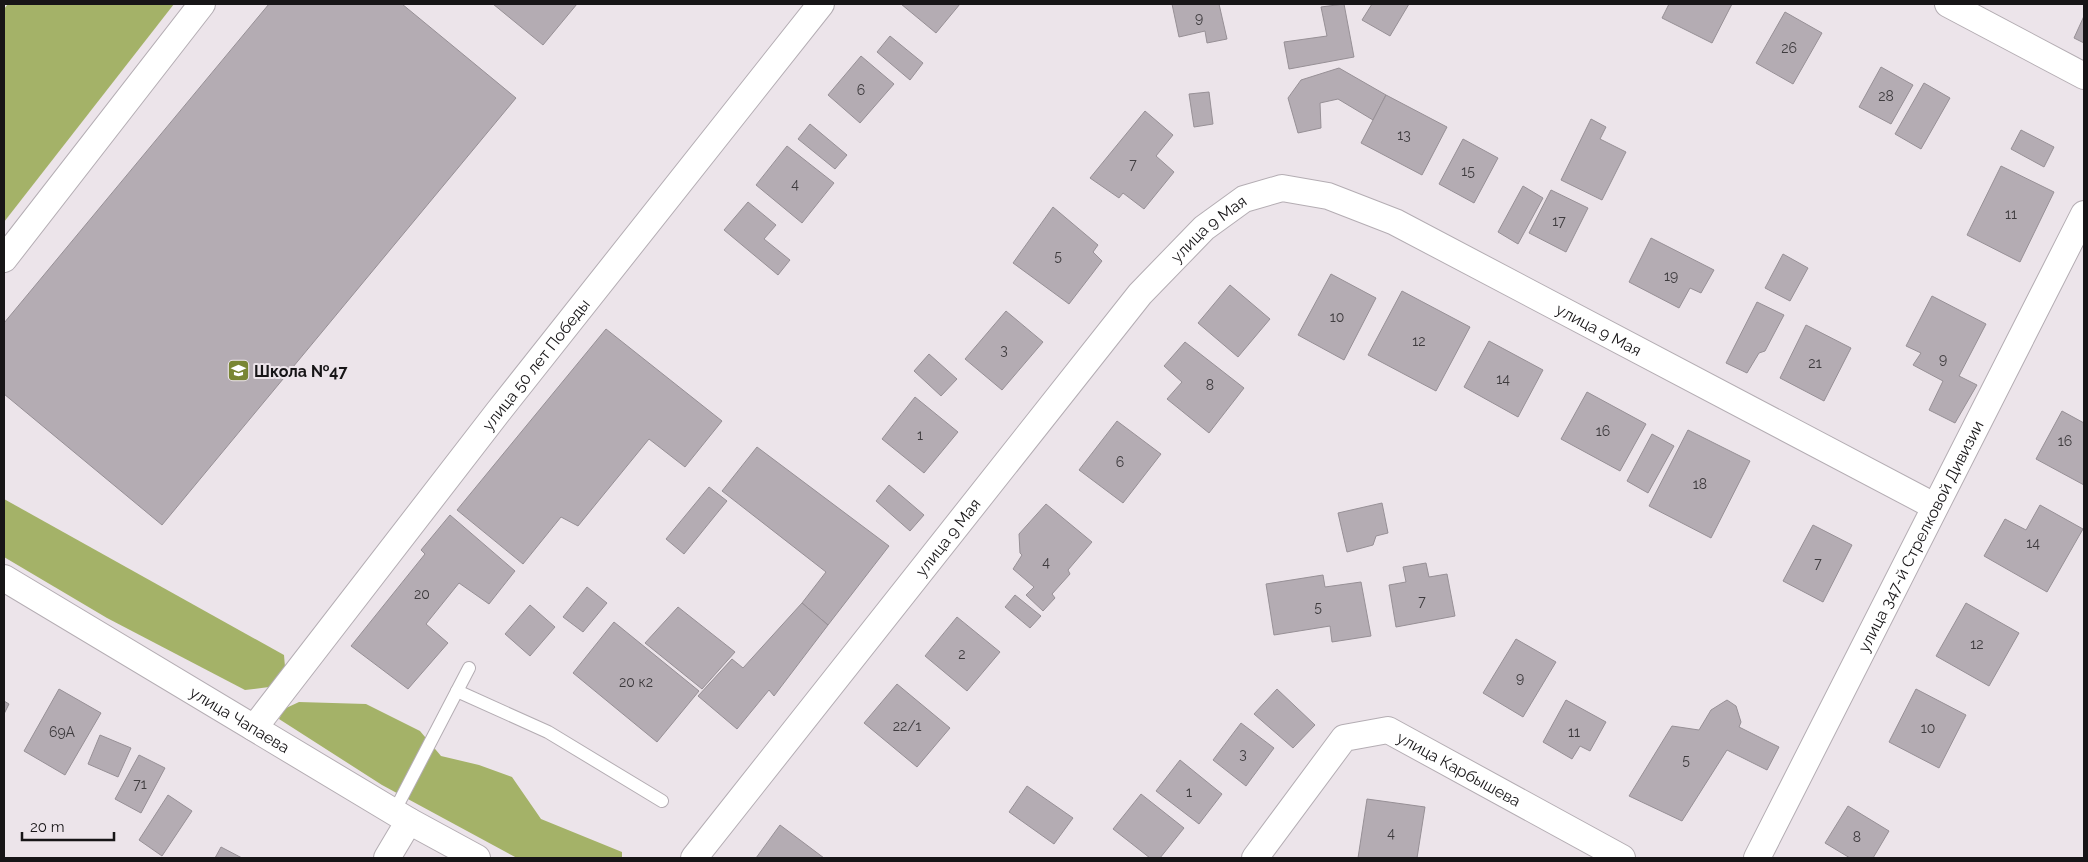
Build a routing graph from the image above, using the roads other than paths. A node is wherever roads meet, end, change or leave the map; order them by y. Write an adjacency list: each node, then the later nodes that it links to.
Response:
1 (202, 4): 6 (street)
2 (821, 4): 11 (street, улица 50 лет Победы)
3 (1948, 4): 4 (street)
4 (2084, 76)
5 (2084, 214): 7 (street, улица 347-й Стрелковой Дивизии)
6 (4, 258)
7 (1934, 506): 16 (street, улица 9 Мая); 19 (street, улица 347-й Стрелковой Дивизии)
8 (4, 578): 11 (street, улица Чапаева)
9 (469, 668): 10 (lane)
10 (457, 690): 12 (lane); 13 (lane)
11 (254, 728): 13 (street, улица Чапаева)
12 (662, 801)
13 (401, 817): 14 (street); 15 (street, улица Чапаева)
14 (387, 858)
15 (477, 858)
16 (694, 858)
17 (1255, 858): 18 (street, улица Карбышева)
18 (1622, 858)
19 (1757, 858)

